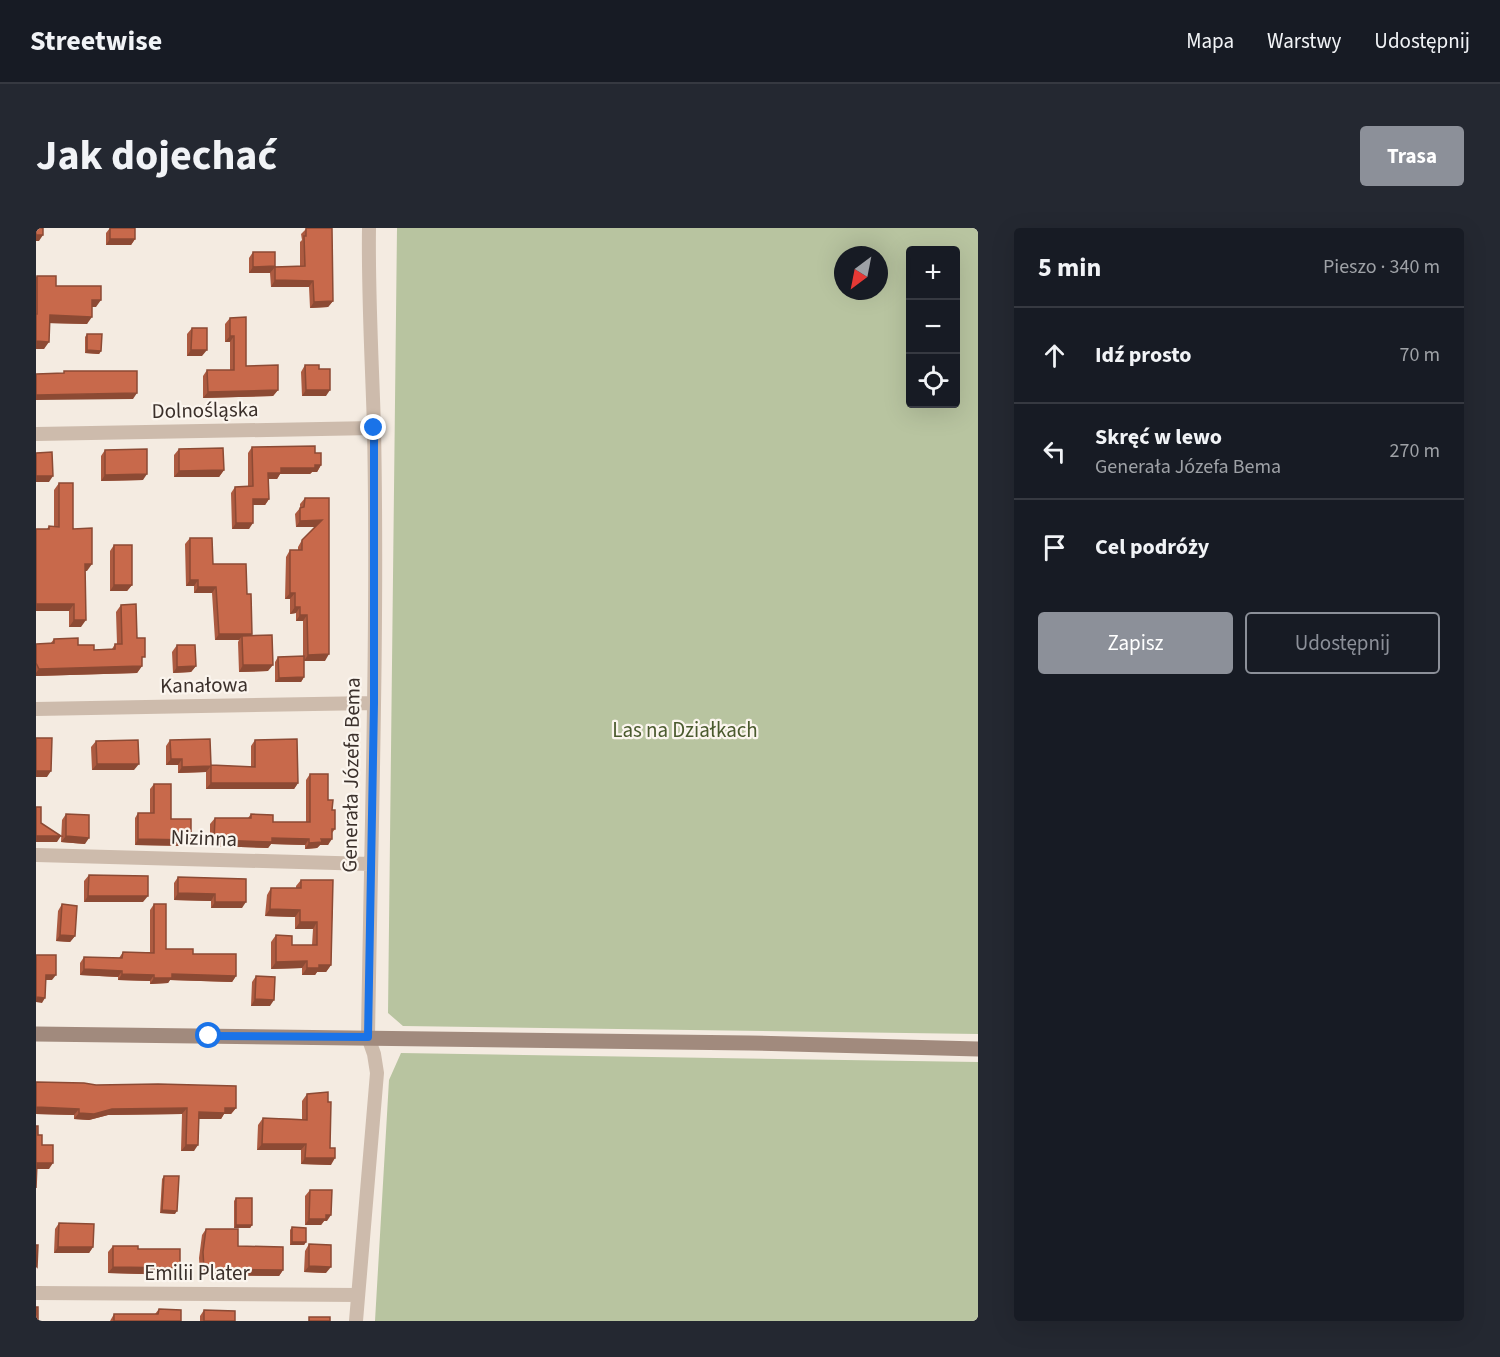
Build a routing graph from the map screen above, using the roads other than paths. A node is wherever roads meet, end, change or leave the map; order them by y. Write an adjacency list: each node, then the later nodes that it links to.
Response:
1 (369, 228): 2 (street, Generała Józefa Bema)
2 (374, 428): 3 (street, Dolnośląska); 4 (street, Generała Józefa Bema)
3 (36, 434)
4 (374, 703): 5 (street, Kanałowa); 7 (street, Generała Józefa Bema)
5 (36, 709)
6 (36, 855): 7 (street, Nizinna)
7 (371, 864): 9 (street, Generała Józefa Bema)
8 (36, 1034): 9 (main road)
9 (368, 1037): 10 (main road); 12 (street, Generała Józefa Bema)
10 (978, 1049)
11 (36, 1293): 12 (street, Emilii Plater)
12 (357, 1295): 13 (street, Generała Józefa Bema)
13 (356, 1321)

